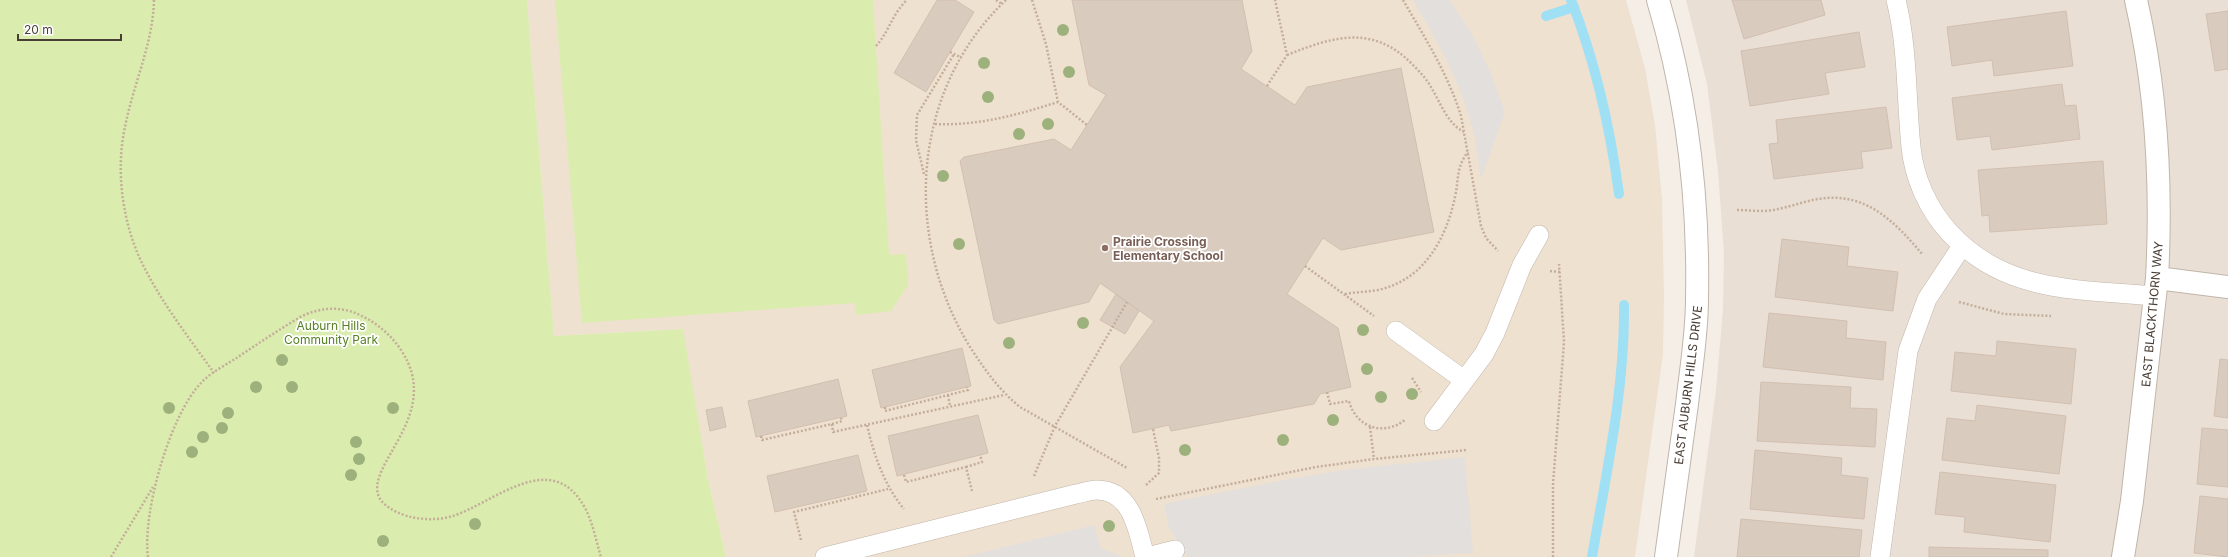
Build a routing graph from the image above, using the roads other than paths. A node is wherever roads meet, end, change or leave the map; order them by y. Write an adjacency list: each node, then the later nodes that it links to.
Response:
1 (1658, 0): 14 (street, EAST AUBURN HILLS DRIVE)
2 (1896, 0): 5 (lane)
3 (2136, 0): 6 (street, EAST BLACKTHORN WAY)
4 (1539, 235): 9 (lane)
5 (1962, 246): 6 (lane); 15 (lane)
6 (2157, 287): 7 (street); 16 (street, EAST BLACKTHORN WAY)
7 (2228, 287)
8 (1396, 331): 9 (lane)
9 (1464, 380): 10 (lane)
10 (1434, 421)
11 (1175, 550): 13 (lane)
12 (825, 557): 13 (lane)
13 (1146, 557)
14 (1666, 557)
15 (1880, 557)
16 (2123, 557)

